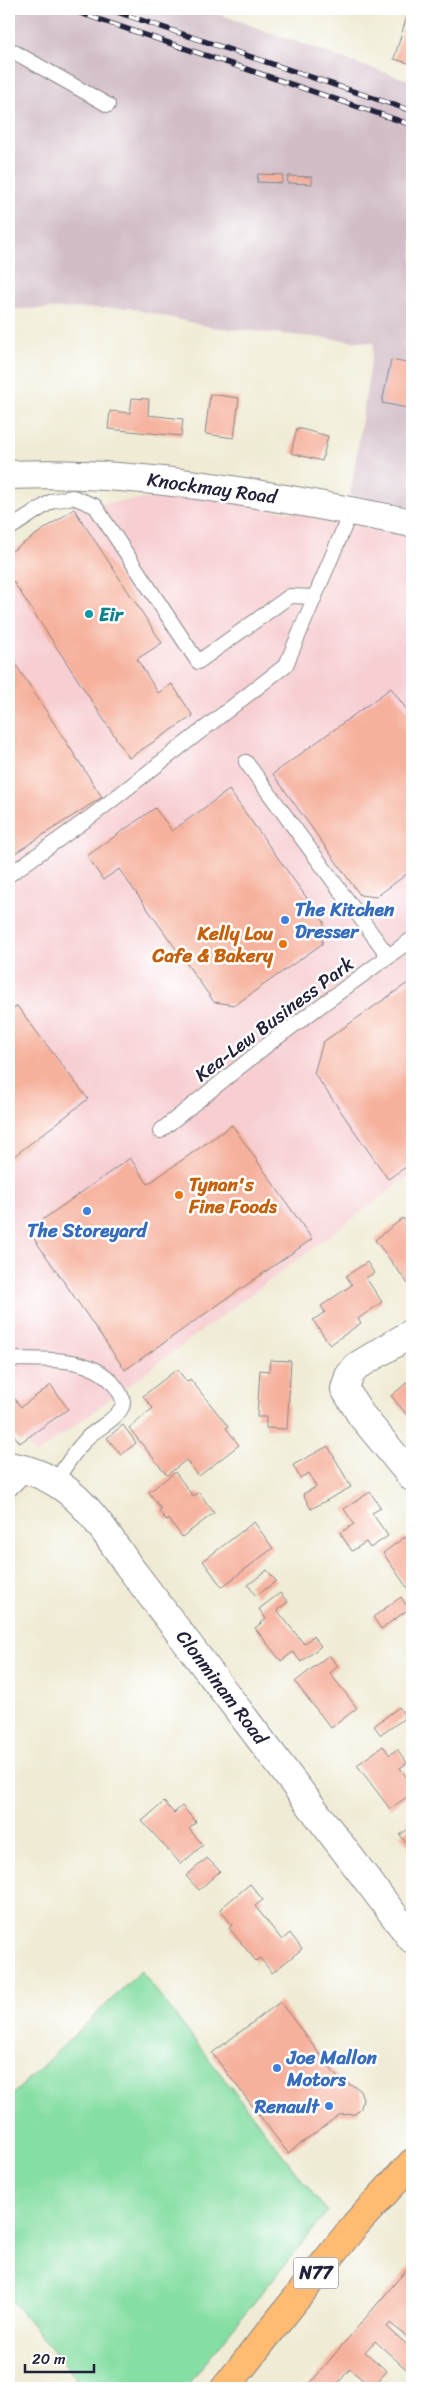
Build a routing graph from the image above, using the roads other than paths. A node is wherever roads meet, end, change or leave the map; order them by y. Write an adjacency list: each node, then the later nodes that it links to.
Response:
1 (9, 48): 2 (lane)
2 (108, 105)
3 (9, 475): 4 (street, Knockmay Road)
4 (351, 511): 5 (street, Knockmay Road); 7 (lane)
5 (412, 523)
6 (9, 530): 7 (lane)
7 (315, 597): 9 (lane)
8 (246, 762): 11 (lane)
9 (9, 875)
10 (412, 939): 11 (lane, Kea-Lew Business Park)
11 (389, 957): 12 (lane, Kea-Lew Business Park)
12 (160, 1131)
13 (412, 1333): 17 (street)
14 (9, 1359): 16 (lane)
15 (9, 1466): 16 (street, Clonminam Road)
16 (47, 1477): 18 (lane); 19 (street, Clonminam Road)
17 (412, 1477)
18 (9, 1490)
19 (412, 1939)
20 (412, 2162): 21 (main road, N77)
21 (225, 2388)

